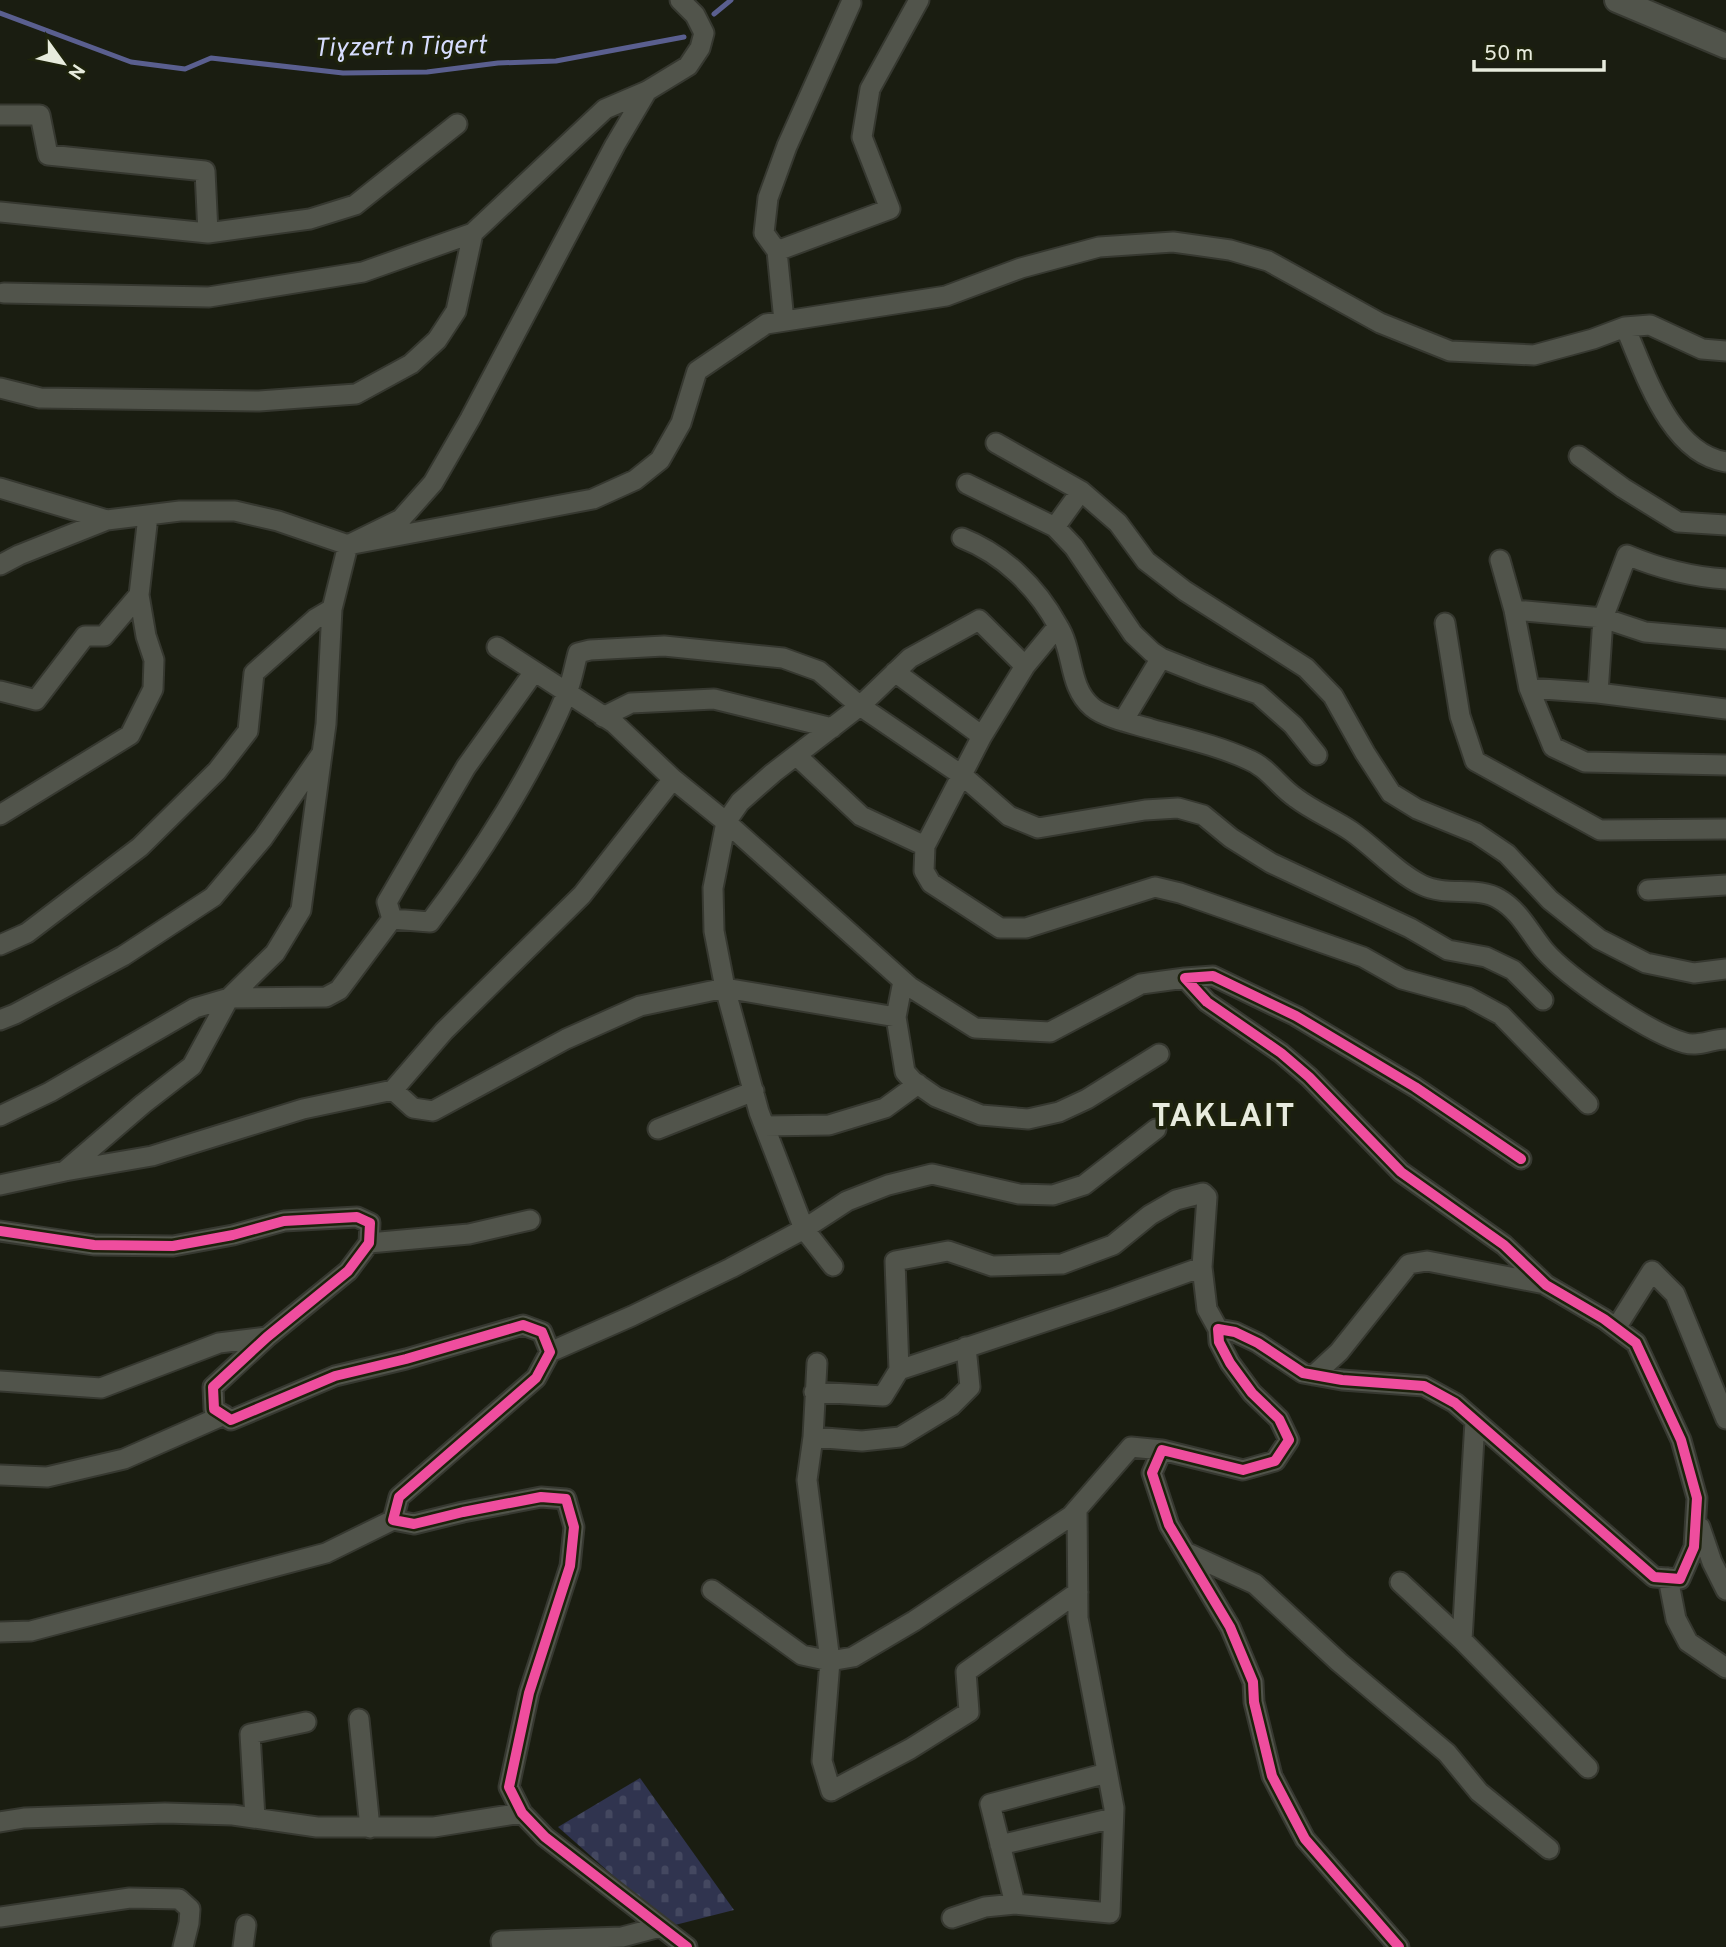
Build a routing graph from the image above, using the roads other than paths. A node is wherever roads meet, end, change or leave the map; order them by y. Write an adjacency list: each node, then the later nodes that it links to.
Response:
1 (680, 0): 8 (street)
2 (919, 0): 14 (street)
3 (1617, 0): 7 (street)
4 (1651, 0): 6 (street)
5 (851, 3): 14 (street)
6 (1726, 33)
7 (1726, 46)
8 (647, 91): 13 (street); 31 (street)
9 (0, 115): 12 (street)
10 (457, 124): 12 (street)
11 (0, 212): 12 (street)
12 (208, 233)
13 (473, 233): 15 (street); 19 (street)
14 (777, 251): 16 (street)
15 (5, 293)
16 (784, 321): 17 (street); 31 (street)
17 (1625, 327): 18 (street); 22 (street)
18 (1726, 351)
19 (0, 388)
20 (996, 443): 25 (street)
21 (1579, 456): 28 (street)
22 (1726, 462)
23 (967, 484): 29 (street)
24 (0, 488): 27 (street)
25 (1082, 491): 29 (street); 71 (street)
26 (148, 516): 27 (street); 31 (street); 35 (street)
27 (107, 520): 33 (street)
28 (1726, 525)
29 (1055, 527): 43 (street)
30 (962, 538): 40 (street)
31 (348, 545): 36 (street)
32 (1500, 560): 37 (street)
33 (0, 565)
34 (1726, 579): 38 (street)
35 (138, 595): 48 (street); 63 (street)
36 (332, 609): 57 (street); 70 (street)
37 (1514, 610): 38 (street); 47 (street)
38 (1603, 618): 41 (street); 50 (street)
39 (1445, 623): 65 (street)
40 (1059, 626): 44 (street); 54 (street)
41 (1726, 639)
42 (497, 648): 45 (street)
43 (1161, 658): 54 (street); 58 (street)
44 (1025, 666): 46 (street); 56 (street)
45 (534, 672): 49 (street); 69 (street)
46 (895, 672): 51 (street); 56 (street)
47 (1529, 688): 50 (street); 60 (street)
48 (0, 691)
49 (567, 693): 51 (street); 53 (street); 69 (street)
50 (1598, 693): 52 (street)
51 (860, 706): 55 (street); 61 (street)
52 (1726, 709)
53 (603, 717): 55 (street); 62 (street)
54 (1123, 721): 79 (street)
55 (832, 728): 59 (street)
56 (982, 736): 61 (street)
57 (323, 752): 75 (street); 78 (street)
58 (1317, 755)
59 (797, 756): 64 (street); 66 (street)
60 (1726, 765)
61 (963, 776): 66 (street); 76 (street)
62 (673, 779): 64 (street); 82 (street)
63 (0, 815)
64 (726, 822): 73 (street); 74 (street)
65 (1726, 829)
66 (925, 846): 84 (street)
67 (1726, 885): 68 (street)
68 (1648, 890)
69 (393, 919): 75 (street)
70 (0, 945)
71 (1726, 969)
72 (1185, 978): 73 (street); 89 (street); 98 (street)
73 (903, 981): 77 (street)
74 (724, 988): 77 (street); 82 (street); 83 (street)
75 (229, 998): 85 (street); 90 (street)
76 (1543, 1000)
77 (896, 1017): 81 (street)
78 (0, 1020)
79 (1726, 1039)
80 (1159, 1054): 81 (street)
81 (918, 1084): 86 (street)
82 (393, 1090): 90 (street)
83 (754, 1091): 86 (street); 87 (street)
84 (1588, 1104)
85 (0, 1116)
86 (765, 1126): 93 (street)
87 (658, 1129)
88 (1156, 1129): 93 (street)
89 (1521, 1158)
90 (65, 1171): 91 (street)
91 (0, 1185)
92 (530, 1220): 95 (street)
93 (804, 1229): 96 (street); 103 (street)
94 (0, 1231): 95 (street)
95 (369, 1243): 101 (street)
96 (833, 1266)
97 (1202, 1267): 100 (street); 102 (street); 105 (street)
98 (1546, 1285): 99 (street); 106 (street)
99 (1616, 1328): 110 (street); 116 (street)
100 (1218, 1329): 106 (street); 113 (street)
101 (267, 1337): 107 (street); 109 (street)
102 (967, 1347): 105 (street); 112 (street)
103 (550, 1352): 109 (street); 117 (street)
104 (817, 1363): 108 (street)
105 (899, 1370): 108 (street)
106 (1314, 1375): 111 (street)
107 (0, 1381)
108 (814, 1392): 112 (street)
109 (224, 1415): 114 (street)
110 (1726, 1419)
111 (1475, 1421): 119 (street); 125 (street)
112 (813, 1437): 126 (street)
113 (1162, 1450): 115 (street); 118 (street)
114 (0, 1475)
115 (1077, 1509): 123 (street); 126 (street)
116 (1696, 1516): 119 (street); 122 (street)
117 (394, 1520): 124 (street); 132 (street)
118 (1185, 1552): 138 (street); 148 (street)
119 (1668, 1578): 127 (street)
120 (1400, 1582): 125 (street)
121 (712, 1590): 126 (street)
122 (1726, 1590)
123 (1078, 1592): 126 (street); 131 (street)
124 (0, 1632)
125 (1462, 1640): 130 (street)
126 (830, 1661)
127 (1726, 1668)
128 (359, 1719): 136 (street)
129 (306, 1722): 133 (street)
130 (1588, 1768)
131 (1107, 1773): 134 (street); 137 (street)
132 (522, 1813): 136 (street); 143 (street)
133 (255, 1818): 135 (street); 136 (street)
134 (1114, 1818): 137 (street); 139 (street)
135 (0, 1822)
136 (370, 1828)
137 (1000, 1845): 139 (street)
138 (1549, 1849)
139 (1015, 1904): 141 (street)
140 (0, 1917): 144 (street)
141 (953, 1918)
142 (246, 1925): 145 (street)
143 (660, 1927): 146 (street); 147 (street)
144 (183, 1947)
145 (243, 1947)
146 (502, 1947)
147 (687, 1947)
148 (1399, 1947)

